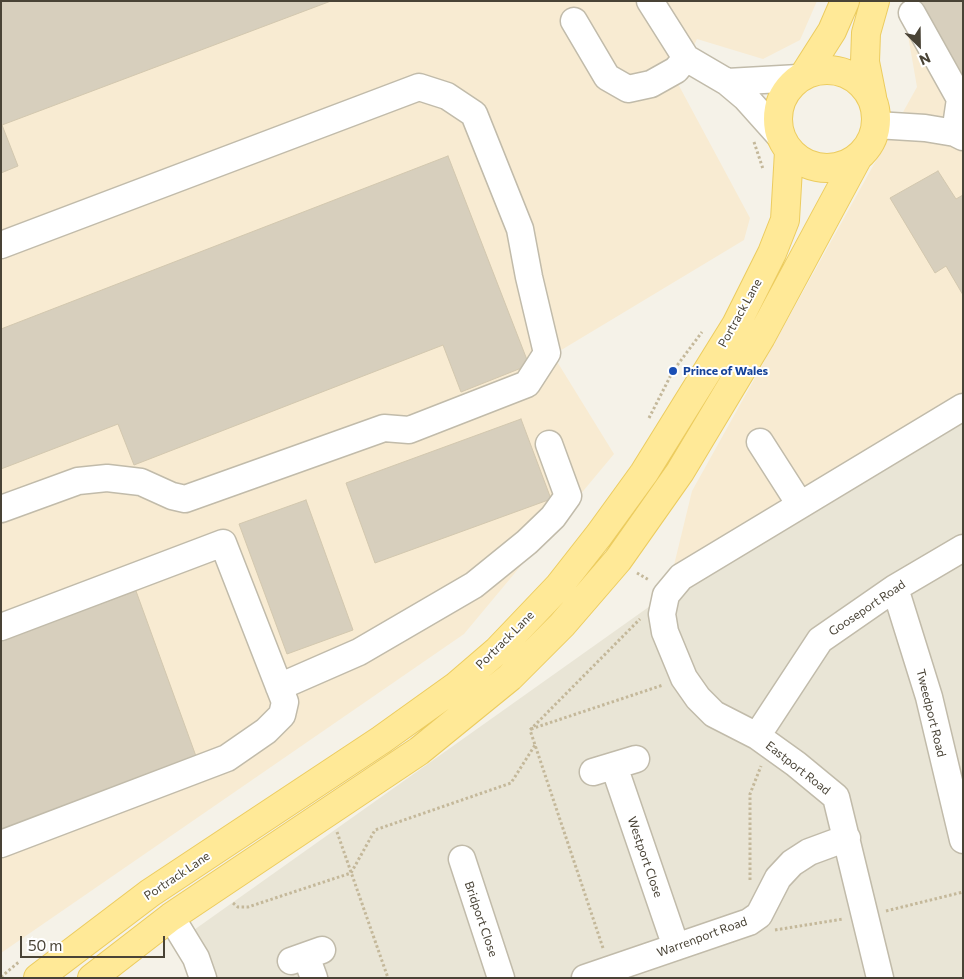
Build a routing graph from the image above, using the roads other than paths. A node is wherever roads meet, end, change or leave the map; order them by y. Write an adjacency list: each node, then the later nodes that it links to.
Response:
1 (650, 1): 6 (street)
2 (845, 1): 7 (main road)
3 (875, 1): 9 (main road)
4 (912, 13): 11 (street)
5 (574, 21): 6 (street)
6 (686, 58): 8 (street)
7 (801, 76): 8 (street); 9 (main road); 12 (main road)
8 (727, 82): 12 (street)
9 (872, 97): 10 (main road)
10 (876, 125): 11 (street); 13 (main road)
11 (959, 135)
12 (785, 143): 13 (main road); 32 (main road, Portrack Lane)
13 (858, 158): 30 (main road)
14 (1, 245): 19 (street)
15 (963, 407): 18 (street)
16 (760, 442): 18 (street)
17 (549, 444): 23 (street)
18 (799, 503): 24 (street, Eastport Road)
19 (1, 509)
20 (963, 548): 21 (street, Gooseport Road)
21 (895, 588): 24 (street, Gooseport Road); 27 (street, Tweedport Road)
22 (1, 627): 23 (street)
23 (279, 687): 28 (street)
24 (763, 741): 26 (street, Eastport Road)
25 (615, 766): 31 (street, Westport Close)
26 (847, 838): 31 (street, Warrenport Road); 37 (street, Eastport Road)
27 (963, 840)
28 (1, 844)
29 (462, 859): 35 (street, Bridport Close)
30 (171, 916): 33 (main road); 34 (street)
31 (676, 947): 36 (street, Warrenport Road)
32 (30, 969)
33 (92, 978)
34 (203, 978)
35 (501, 978)
36 (585, 978)
37 (880, 978)

